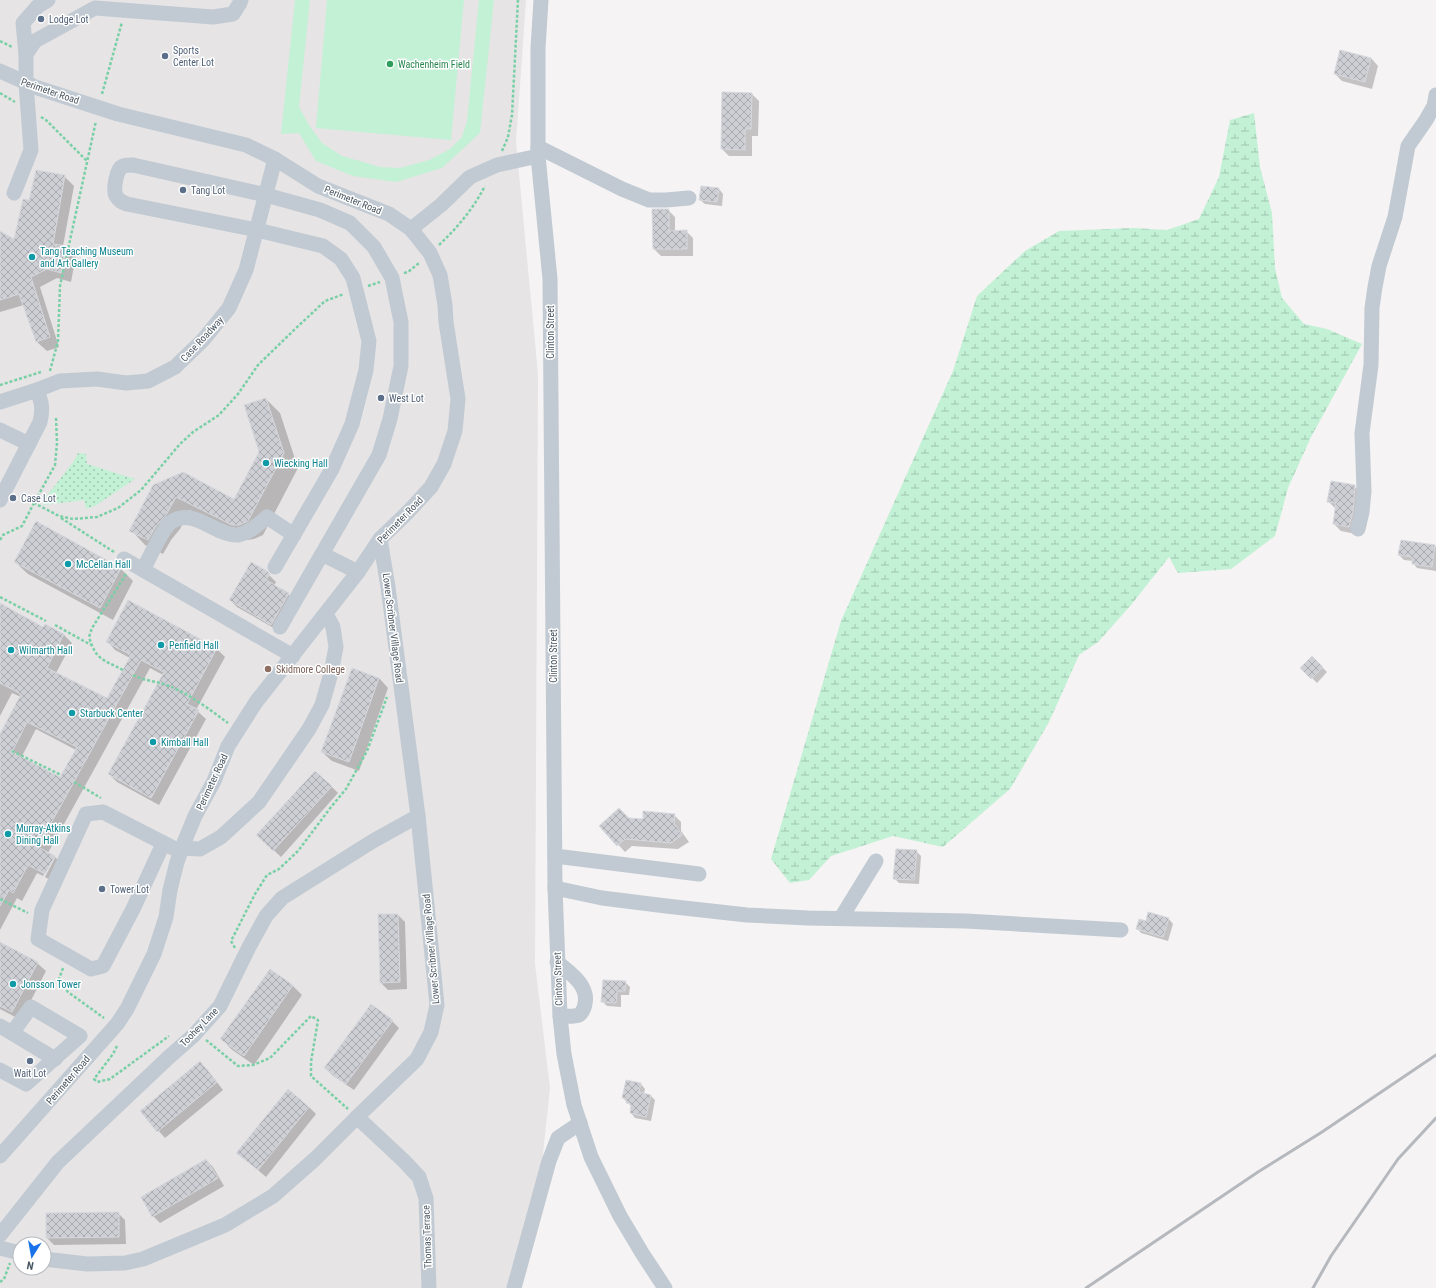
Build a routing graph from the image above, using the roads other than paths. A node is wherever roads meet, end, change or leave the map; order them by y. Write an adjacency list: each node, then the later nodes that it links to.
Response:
1 (48, 0): 4 (street)
2 (241, 0): 4 (street)
3 (541, 0): 8 (street, Clinton Street)
4 (26, 54): 6 (street)
5 (0, 71): 6 (street, Perimeter Road)
6 (26, 83): 9 (street, Perimeter Road); 10 (street)
7 (1436, 95): 20 (street)
8 (538, 151): 12 (street); 13 (street); 32 (street, Clinton Street)
9 (275, 160): 11 (street, Case Roadway); 13 (street, Perimeter Road)
10 (14, 193)
11 (266, 195): 14 (street, Case Roadway); 14 (street); 23 (street)
12 (689, 198)
13 (412, 228): 22 (street, Perimeter Road)
14 (257, 230): 15 (street, Case Roadway); 21 (street)
15 (41, 388): 16 (street, Case Roadway); 18 (street)
16 (0, 402)
17 (0, 430): 18 (street)
18 (29, 444): 19 (street)
19 (0, 500)
20 (1358, 529)
21 (294, 534): 24 (street); 28 (street)
22 (380, 539): 25 (street, Perimeter Road); 29 (street, Lower Scribner Village Road)
23 (322, 554): 25 (street); 27 (street)
24 (275, 567)
25 (358, 572): 26 (street, Perimeter Road)
26 (326, 614): 28 (street, Perimeter Road); 31 (street)
27 (280, 627)
28 (293, 656): 31 (street, Perimeter Road)
29 (418, 816): 43 (street, Lower Scribner Village Road); 46 (street, Toohey Lane)
30 (163, 844): 30 (street); 31 (street)
31 (181, 850): 45 (street, Perimeter Road)
32 (555, 856): 34 (street); 35 (street, Clinton Street)
33 (876, 861): 36 (street)
34 (699, 874)
35 (555, 888): 36 (street); 38 (street, Clinton Street)
36 (841, 918): 37 (street)
37 (1121, 930)
38 (557, 962): 39 (street, Clinton Street); 39 (street)
39 (560, 1016): 44 (street, Clinton Street)
40 (6, 1030): 41 (street); 41 (street)
41 (55, 1059): 42 (street)
42 (0, 1070)
43 (357, 1116): 47 (street, Lower Scribner Village Road); 48 (street, Thomas Terrace)
44 (580, 1123): 49 (street); 50 (street, Clinton Street)
45 (0, 1156)
46 (0, 1235)
47 (52, 1260)
48 (429, 1288)
49 (514, 1288)
50 (665, 1288)

